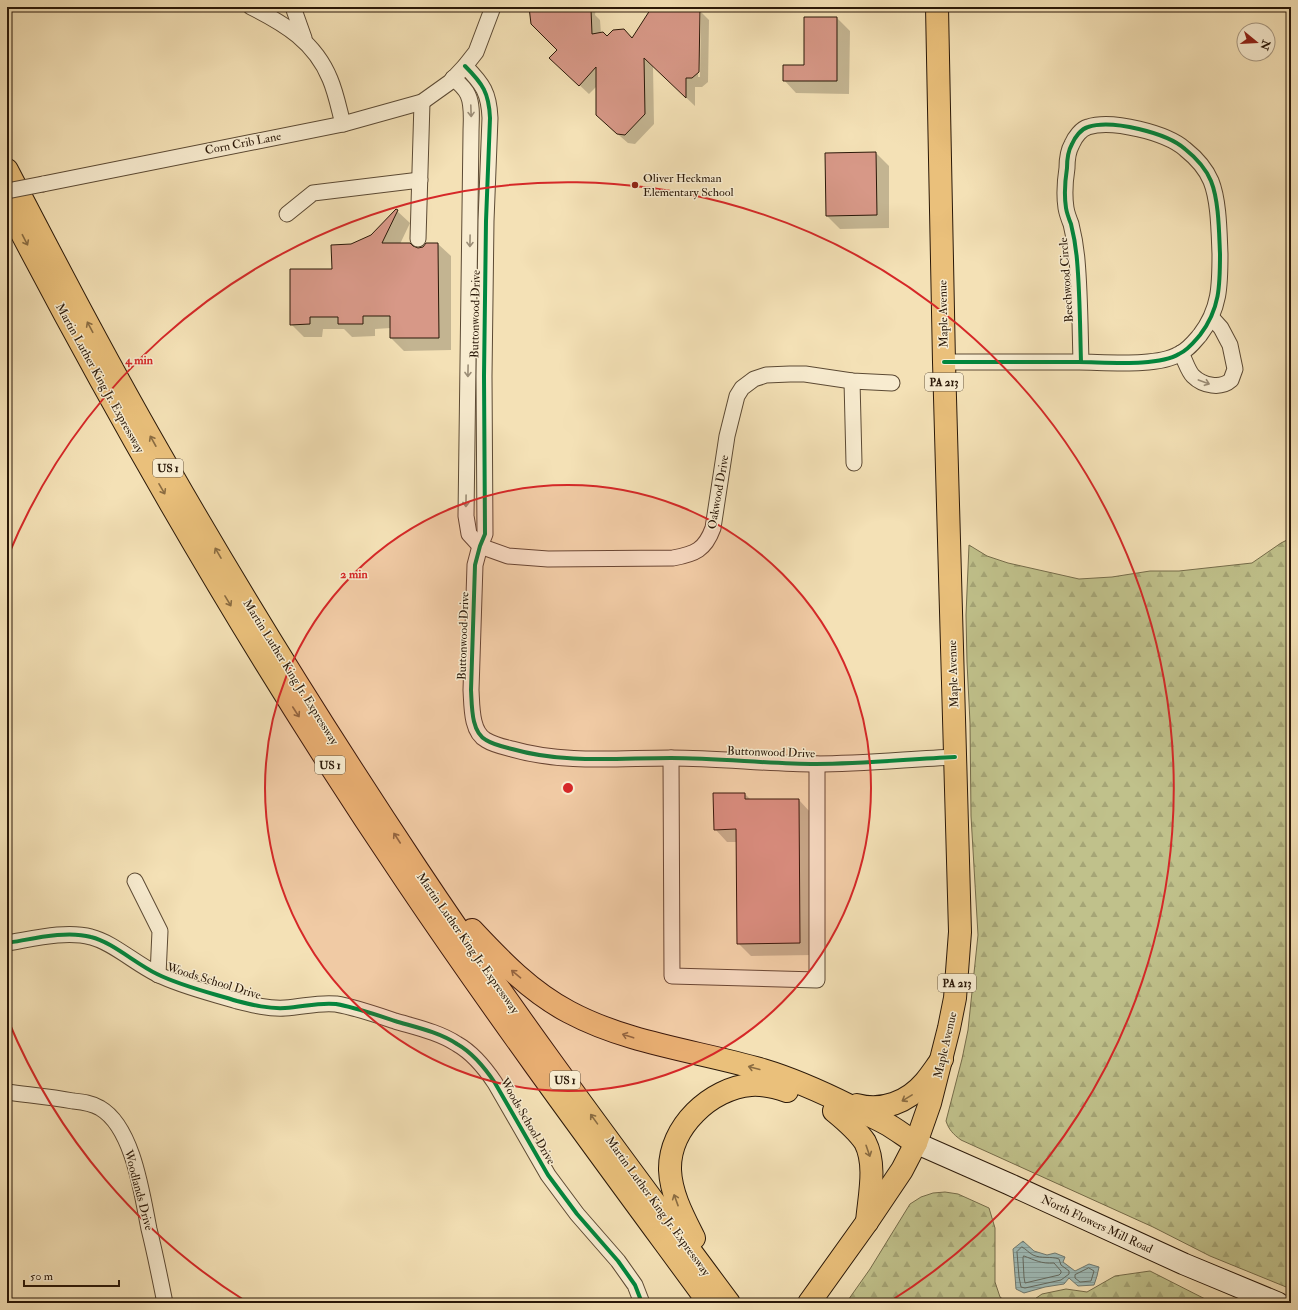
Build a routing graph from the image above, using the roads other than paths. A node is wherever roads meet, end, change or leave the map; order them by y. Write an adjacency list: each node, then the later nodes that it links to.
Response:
1 (251, 7): 5 (street)
2 (292, 7): 5 (street)
3 (493, 7): 6 (street, Corn Crib Lane)
4 (937, 7): 18 (main road, Maple Avenue / PA 213)
5 (306, 43): 9 (street)
6 (465, 66): 7 (street, Corn Crib Lane); 23 (street, Buttonwood Drive)
7 (453, 78): 8 (street, Corn Crib Lane); 23 (street, Buttonwood Drive, one-way to 23)
8 (422, 102): 9 (street, Corn Crib Lane); 11 (street)
9 (343, 124): 12 (street, Corn Crib Lane, bridge)
10 (7, 170): 27 (main road, Martin Luther King Jr. Expressway / US 1, one-way to 10)
11 (420, 180): 14 (street); 15 (street)
12 (7, 191)
13 (7, 205): 36 (main road, Martin Luther King Jr. Expressway / US 1, one-way to 36)
14 (287, 214)
15 (418, 239)
16 (1212, 318): 17 (street); 17 (street, one-way to 16); 19 (street, Beechwood Circle)
17 (1181, 353): 19 (street)
18 (944, 362): 19 (street); 24 (main road, Maple Avenue / PA 213)
19 (1081, 362)
20 (852, 381): 21 (street, Oakwood Drive); 22 (street); 23 (street, Oakwood Drive)
21 (892, 383)
22 (854, 463)
23 (480, 546): 25 (street, Buttonwood Drive)
24 (955, 757): 26 (street, Buttonwood Drive); 31 (main road, Maple Avenue / PA 213)
25 (671, 758): 26 (street, Buttonwood Drive); 26 (street)
26 (817, 764)
27 (418, 871): 33 (main road, one-way to 27); 36 (main road, Martin Luther King Jr. Expressway / US 1, one-way to 27)
28 (135, 880): 30 (street)
29 (7, 943): 30 (street, Woods School Drive)
30 (158, 975): 38 (street, Woods School Drive)
31 (942, 1059): 33 (main road, one-way to 33); 34 (main road, Maple Avenue / PA 213)
32 (7, 1092): 37 (street, Woodlands Drive)
33 (837, 1106): 34 (main road); 35 (main road, one-way to 35); 36 (main road, one-way to 33)
34 (916, 1143): 35 (main road, Maple Avenue / PA 213); 40 (street, North Flowers Mill Road)
35 (867, 1222): 39 (main road, Maple Avenue / PA 213)
36 (718, 1297)
37 (165, 1303)
38 (642, 1303)
39 (808, 1303)
40 (1278, 1303)

